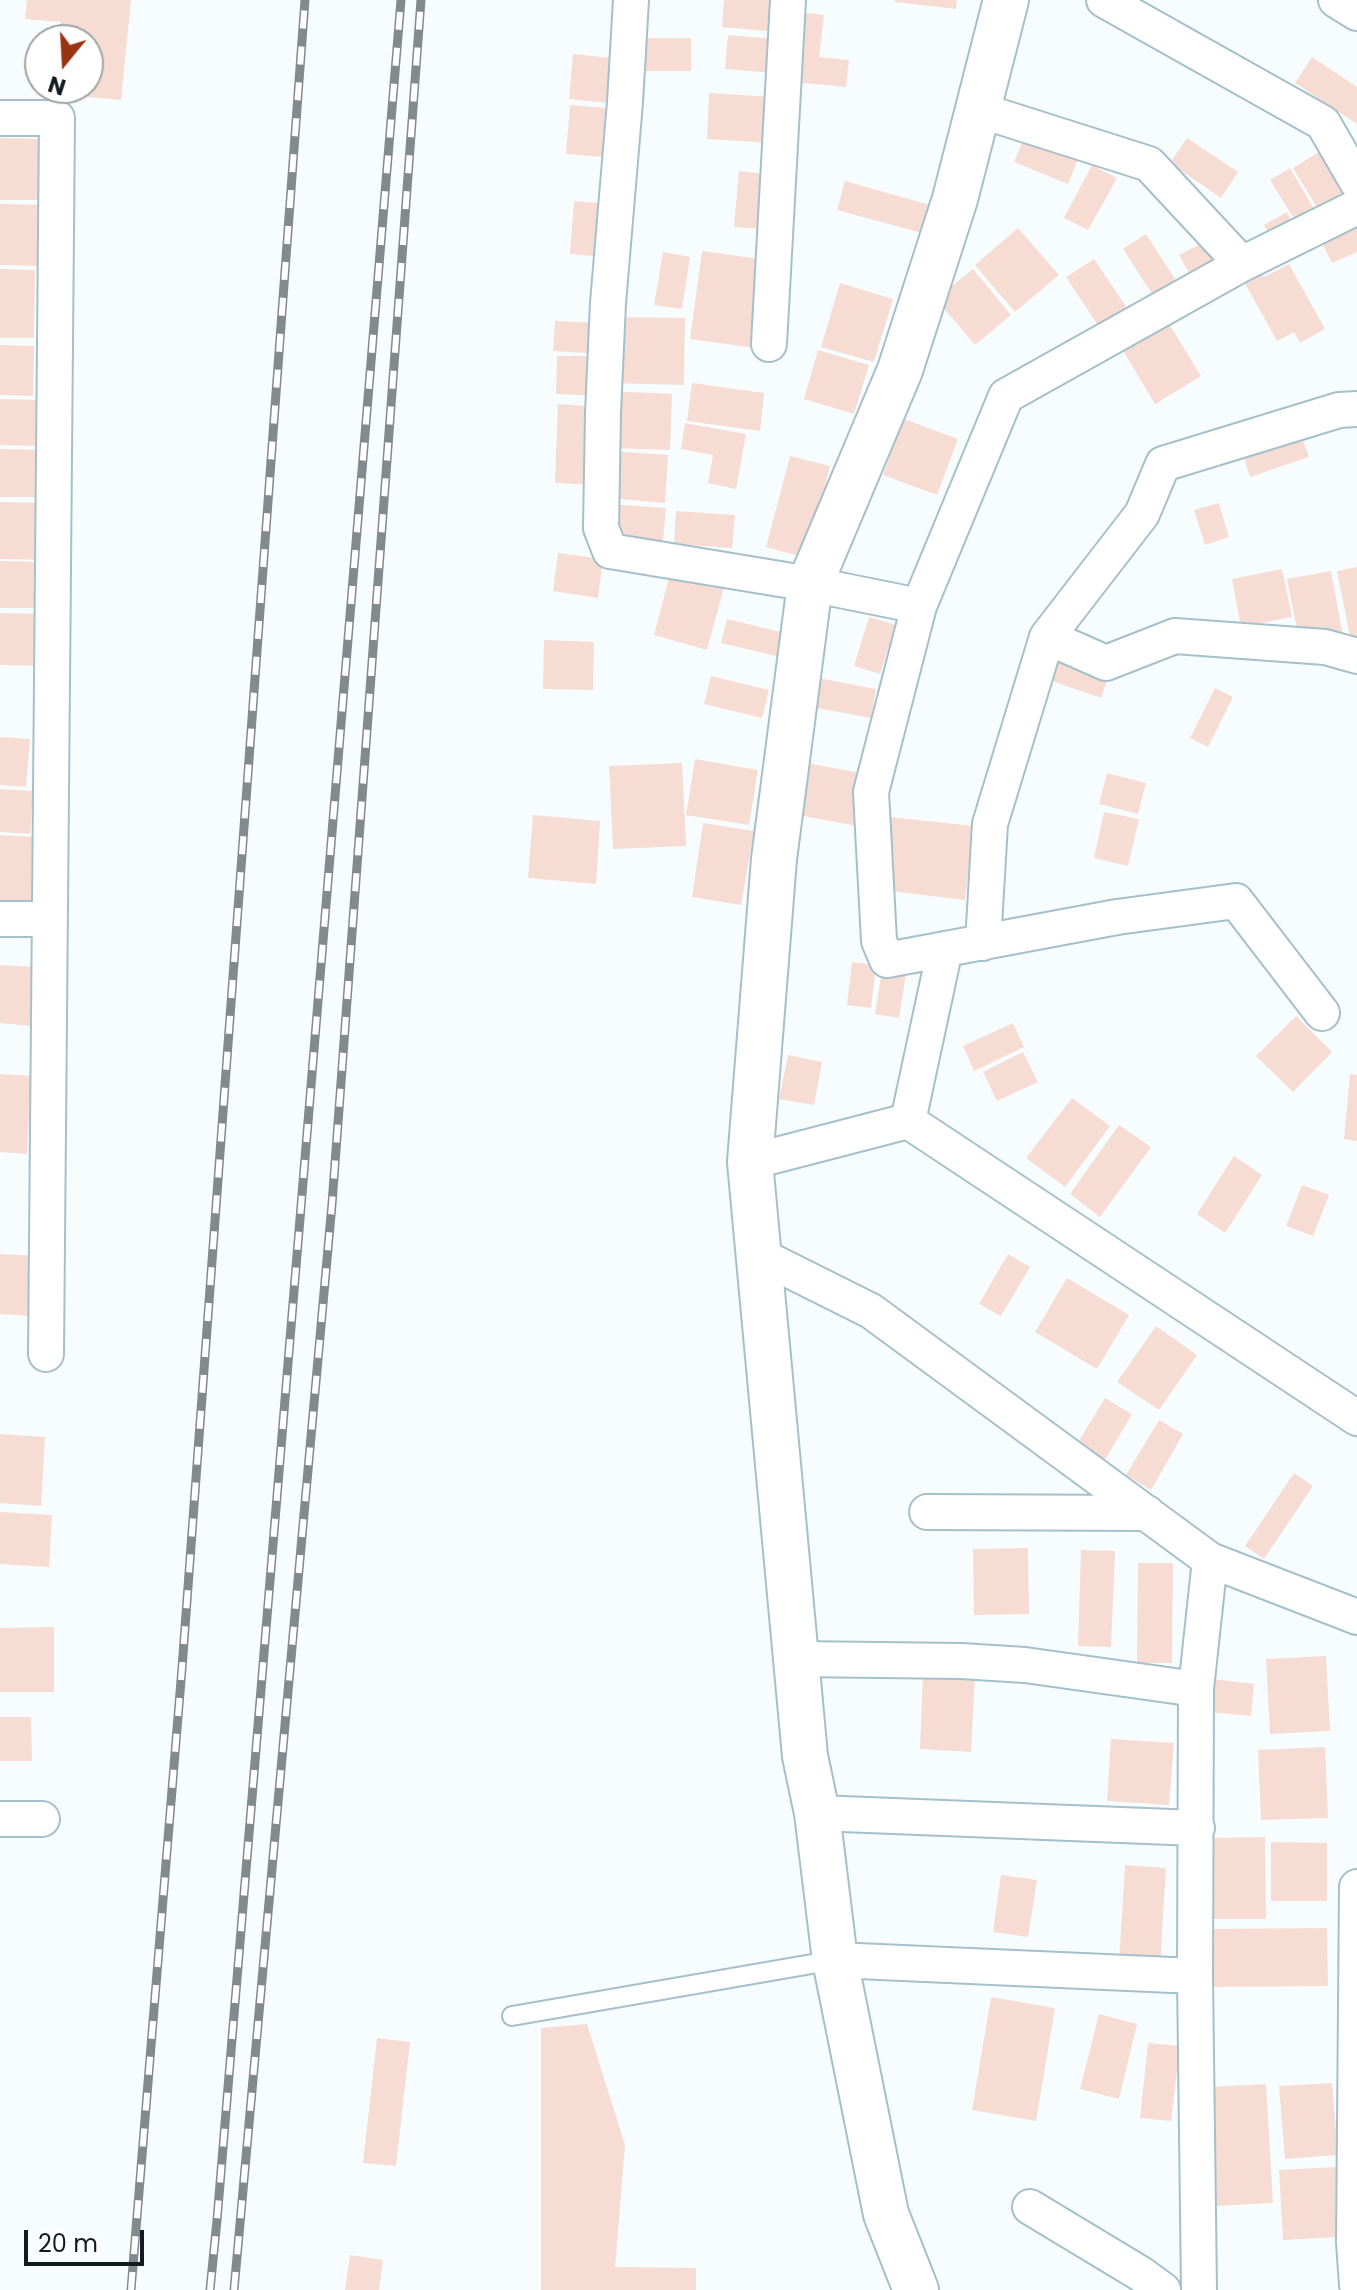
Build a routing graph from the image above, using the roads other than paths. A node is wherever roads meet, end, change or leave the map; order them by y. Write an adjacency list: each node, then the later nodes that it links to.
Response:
1 (631, 0): 14 (street)
2 (788, 0): 12 (street)
3 (1006, 0): 7 (street)
4 (1104, 0): 9 (street)
5 (1336, 0): 6 (street)
6 (1357, 13)
7 (979, 110): 11 (street); 14 (street)
8 (0, 118): 19 (street)
9 (1357, 182)
10 (1357, 207): 11 (street)
11 (1242, 264): 15 (street)
12 (769, 344)
13 (1357, 409): 16 (street)
14 (810, 584): 15 (street); 24 (street)
15 (919, 606): 21 (street)
16 (1047, 637): 17 (street); 20 (street)
17 (1357, 656)
18 (0, 919): 19 (street)
19 (49, 919): 26 (street)
20 (983, 943): 21 (street); 22 (street)
21 (945, 949): 23 (street)
22 (1322, 1013)
23 (908, 1121): 24 (street); 27 (street)
24 (750, 1162): 25 (street)
25 (759, 1255): 29 (street); 32 (street)
26 (46, 1354)
27 (1357, 1418)
28 (927, 1512): 29 (street)
29 (1147, 1513): 30 (street)
30 (1210, 1560): 31 (street); 33 (street)
31 (1357, 1617)
32 (796, 1659): 33 (street); 34 (street)
33 (1196, 1689): 37 (street)
34 (817, 1813): 37 (street); 39 (street)
35 (0, 1819): 36 (street)
36 (42, 1819)
37 (1197, 1828): 40 (street)
38 (1357, 1887): 43 (street)
39 (835, 1960): 40 (street); 41 (lane); 44 (street)
40 (1195, 1976): 46 (street)
41 (512, 2016)
42 (1030, 2207): 45 (street)
43 (1357, 2285)
44 (916, 2290)
45 (1163, 2290)
46 (1199, 2290)

